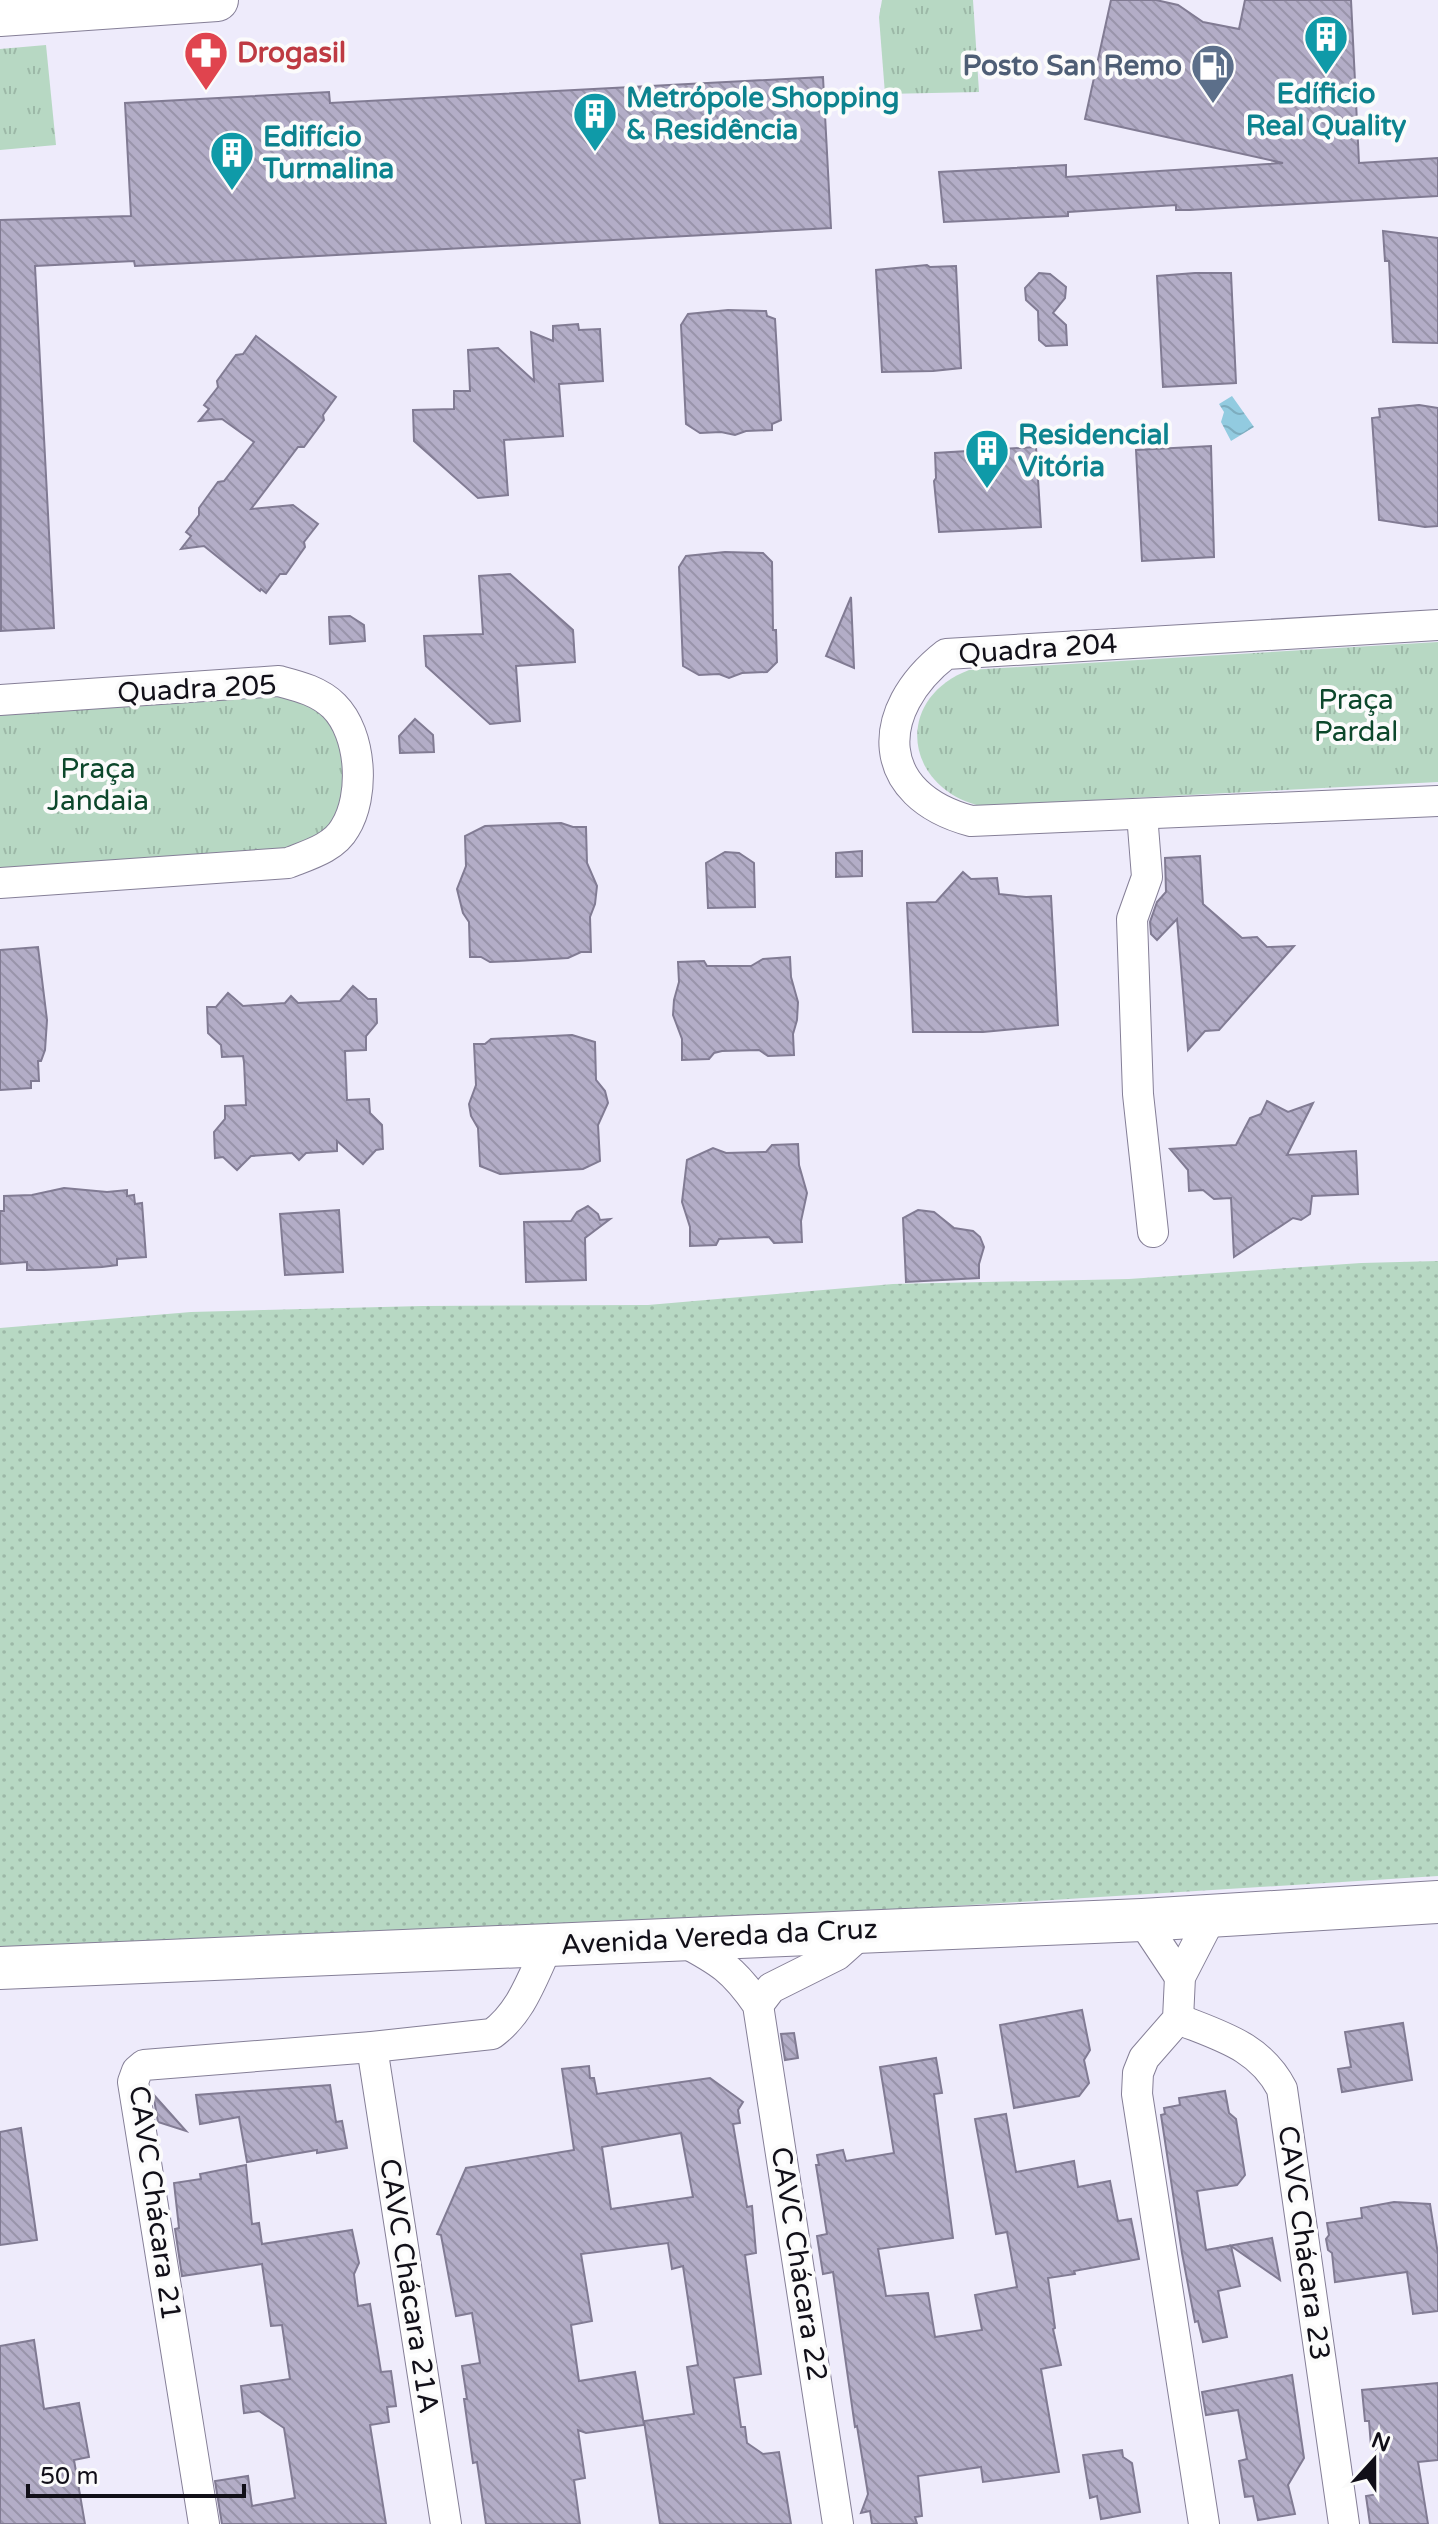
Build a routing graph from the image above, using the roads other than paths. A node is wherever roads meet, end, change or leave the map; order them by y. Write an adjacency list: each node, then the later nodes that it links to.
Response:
1 (217, 0): 2 (street)
2 (0, 15)
3 (1438, 625): 6 (street, Quadra 204)
4 (0, 700): 7 (street, Quadra 205)
5 (1438, 801): 6 (street, Quadra 204)
6 (1142, 814): 8 (street)
7 (0, 883)
8 (1153, 1232)
9 (1438, 1902): 10 (street, Avenida Vereda da Cruz)
10 (1212, 1915): 11 (street, Avenida Vereda da Cruz); 16 (street)
11 (1142, 1920): 12 (street, Avenida Vereda da Cruz); 16 (street)
12 (865, 1930): 13 (street, Avenida Vereda da Cruz); 17 (street)
13 (680, 1940): 14 (street, Avenida Vereda da Cruz); 17 (street, CAVC Chácara 22)
14 (548, 1945): 15 (street, Avenida Vereda da Cruz); 19 (street)
15 (0, 1968)
16 (1180, 1977): 18 (street)
17 (758, 2005): 22 (street, CAVC Chácara 22)
18 (1178, 2019): 23 (street); 24 (street, CAVC Chácara 23)
19 (372, 2047): 20 (street, CAVC Chácara 21); 21 (street, CAVC Chácara 21A)
20 (204, 2524)
21 (446, 2524)
22 (838, 2524)
23 (1204, 2524)
24 (1344, 2524)

